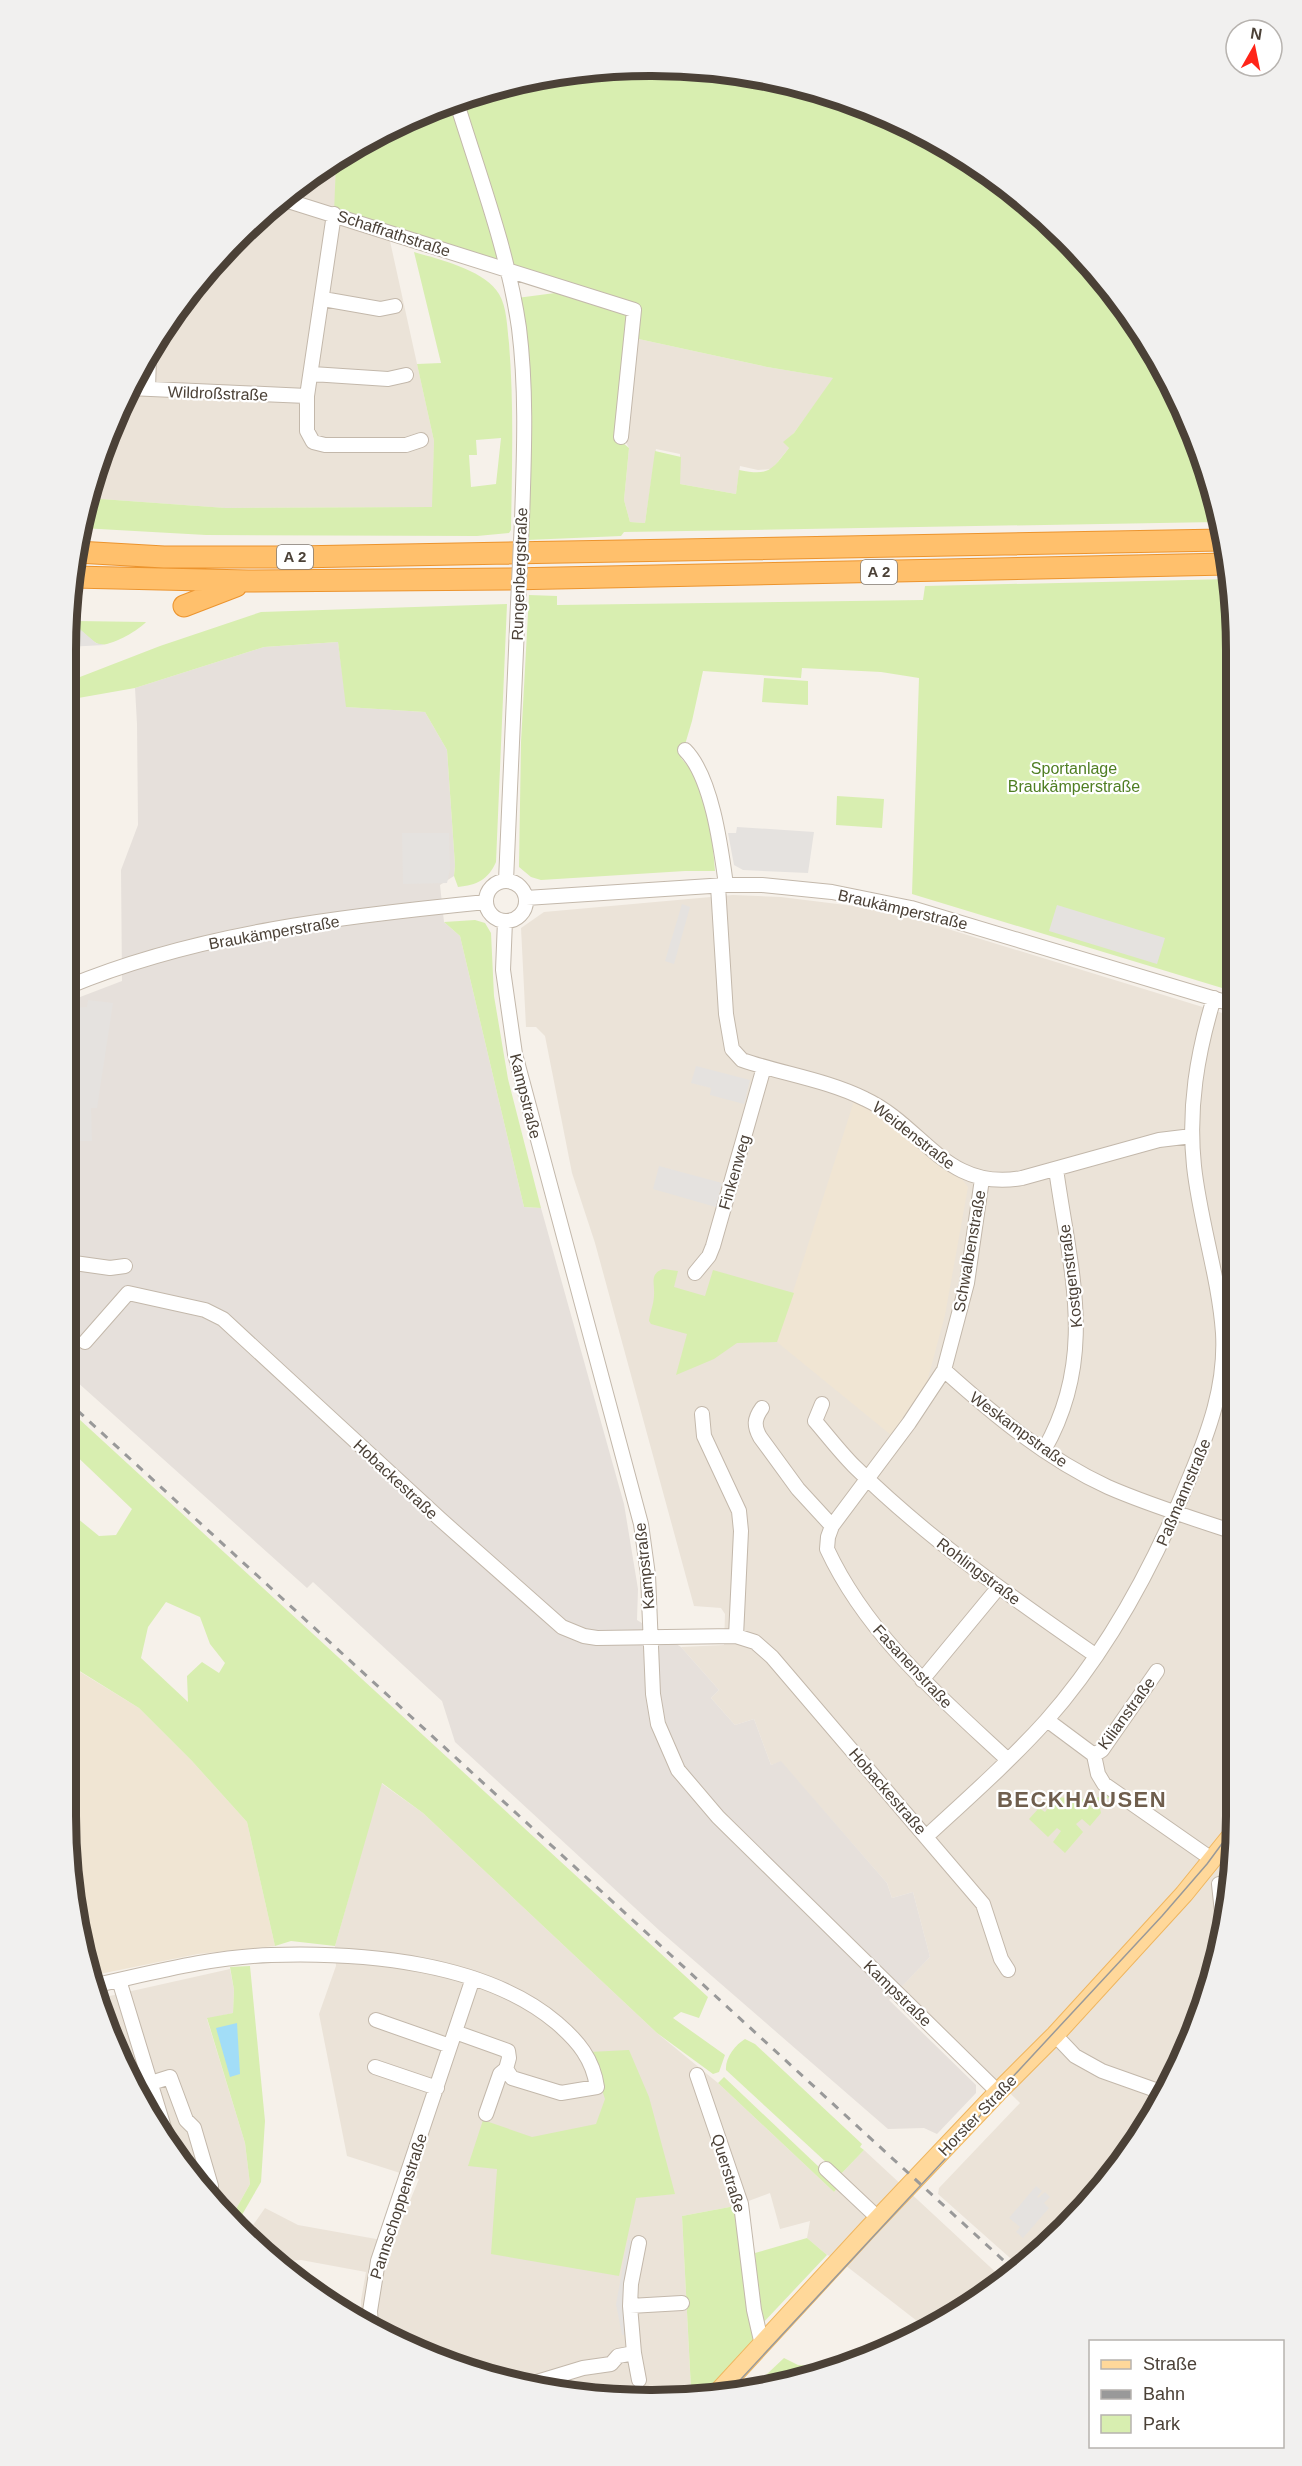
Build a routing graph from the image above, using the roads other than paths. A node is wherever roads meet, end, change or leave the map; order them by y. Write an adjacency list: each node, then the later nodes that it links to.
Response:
1 (459, 110): 4 (street, Rungenbergstraße)
2 (293, 202): 3 (street, Schaffrathstraße)
3 (334, 214): 4 (street, Schaffrathstraße); 5 (street)
4 (506, 268): 13 (street); 22 (street, Rungenbergstraße, bridge)
5 (323, 299): 6 (street); 8 (street)
6 (395, 306)
7 (148, 374): 11 (street)
8 (312, 374): 9 (street); 12 (street)
9 (406, 375)
10 (140, 389): 11 (street, Wildroßstraße)
11 (147, 389): 12 (street, Wildroßstraße)
12 (307, 396): 14 (street)
13 (621, 437)
14 (421, 440)
15 (1214, 540): 16 (highway, A 2)
16 (85, 552)
17 (1219, 564): 19 (highway, A 2)
18 (81, 576): 19 (highway, A 2)
19 (248, 581): 20 (highway)
20 (184, 606)
21 (685, 750): 23 (street, Weidenstraße)
22 (506, 881): 24 (street); 25 (street)
23 (722, 886): 24 (street, Braukämperstraße); 28 (street, Braukämperstraße); 30 (street, Weidenstraße)
24 (526, 898): 26 (street)
25 (486, 902): 26 (street); 27 (street, Braukämperstraße)
26 (505, 921): 49 (street, Kampstraße)
27 (76, 984)
28 (1214, 998): 29 (street, Braukämperstraße); 31 (street, Paßmannstraße)
29 (1226, 1002)
30 (764, 1067): 33 (street, Weidenstraße); 36 (street, Finkenweg)
31 (1192, 1136): 32 (street, Weidenstraße); 44 (street, Paßmannstraße)
32 (1056, 1169): 33 (street, Weidenstraße); 42 (street, Kostgenstraße)
33 (982, 1179): 38 (street, Schwalbenstraße)
34 (76, 1263): 35 (street)
35 (126, 1266)
36 (694, 1273)
37 (85, 1342): 49 (street, Hobackestraße)
38 (944, 1370): 42 (street, Weskampstraße); 43 (street, Schwalbenstraße)
39 (822, 1404): 43 (street)
40 (762, 1408): 45 (street)
41 (702, 1414): 48 (street)
42 (1044, 1450): 44 (street, Weskampstraße)
43 (869, 1479): 45 (street, Schwalbenstraße); 47 (street, Rohlingstraße)
44 (1176, 1513): 46 (street, Weskampstraße); 50 (street, Paßmannstraße)
45 (832, 1526): 52 (street, Fasanenstraße)
46 (1226, 1529)
47 (998, 1588): 50 (street, Rohlingstraße); 52 (street)
48 (736, 1636): 49 (street, Hobackestraße); 56 (street, Hobackestraße)
49 (650, 1637): 75 (street, Kampstraße)
50 (1095, 1655): 53 (street, Paßmannstraße)
51 (1157, 1671): 54 (street, Kilianstraße)
52 (922, 1680): 55 (street, Fasanenstraße)
53 (1047, 1720): 54 (street, Kilianstraße); 55 (street, Paßmannstraße)
54 (1094, 1755): 58 (street, Kilianstraße)
55 (1008, 1760): 56 (street, Paßmannstraße)
56 (927, 1836): 61 (street, Hobackestraße)
57 (1224, 1846): 58 (main road, Horster Straße)
58 (1214, 1860): 67 (main road, Horster Straße)
59 (1219, 1884): 60 (street)
60 (1220, 1895)
61 (1008, 1970)
62 (473, 1978): 63 (street); 66 (street, Pannschoppenstraße); 70 (street)
63 (119, 1980): 64 (street); 72 (street)
64 (102, 1984)
65 (376, 2020): 68 (street)
66 (455, 2032): 68 (street, Pannschoppenstraße); 70 (street)
67 (1055, 2035): 74 (street); 75 (main road, Horster Straße)
68 (450, 2046): 73 (street, Pannschoppenstraße)
69 (375, 2067): 73 (street)
70 (506, 2069): 77 (street)
71 (697, 2075): 85 (street, Querstraße)
72 (151, 2083): 76 (street); 79 (street)
73 (437, 2088): 84 (street, Pannschoppenstraße)
74 (1155, 2090)
75 (998, 2092): 80 (main road, Horster Straße)
76 (160, 2113)
77 (486, 2114)
78 (826, 2169): 80 (street)
79 (210, 2183)
80 (878, 2218): 85 (main road, Horster Straße)
81 (639, 2242): 83 (street)
82 (682, 2303): 83 (street)
83 (630, 2306): 86 (street)
84 (369, 2316)
85 (762, 2345): 89 (main road, Horster Straße)
86 (634, 2353): 87 (street); 88 (street)
87 (546, 2379)
88 (639, 2380)
89 (724, 2385)

